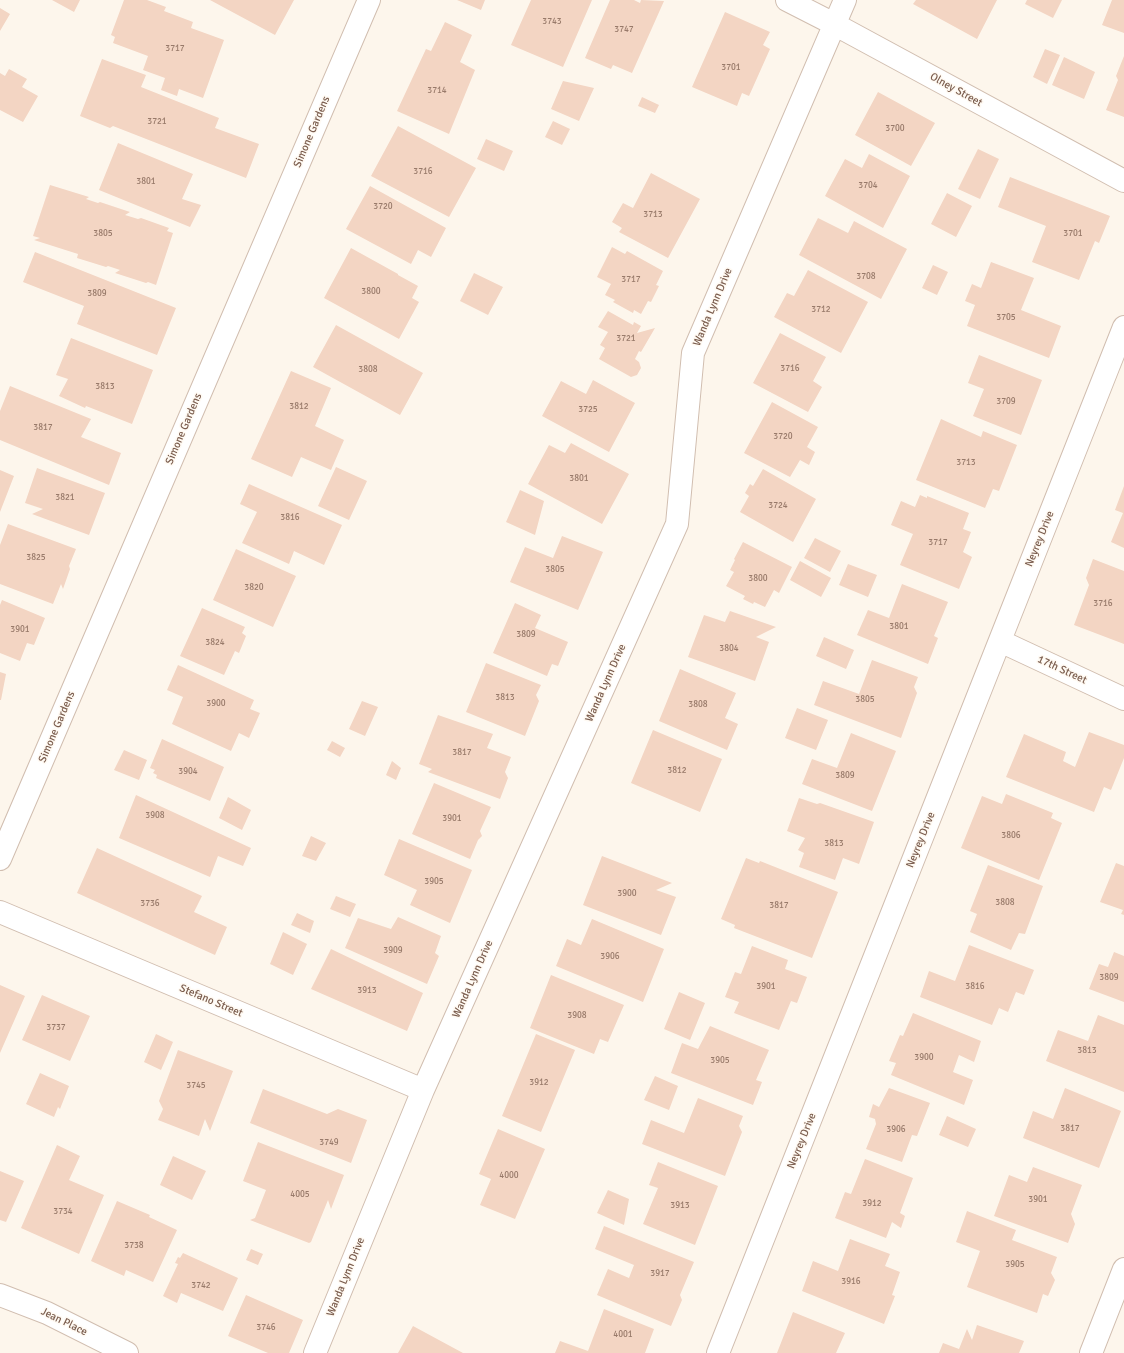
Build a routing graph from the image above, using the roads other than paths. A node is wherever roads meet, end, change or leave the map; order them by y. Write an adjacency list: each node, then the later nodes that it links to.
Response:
1 (369, 0): 9 (street, Simone Gardens)
2 (788, 0): 4 (street, Olney Street)
3 (845, 0): 4 (street, Wanda Lynn Drive)
4 (834, 24): 5 (street, Olney Street); 11 (street, Wanda Lynn Drive)
5 (1124, 181)
6 (1124, 327): 7 (street, Neyrey Drive)
7 (1000, 641): 8 (street, 17th Street); 16 (street, Neyrey Drive)
8 (1124, 699)
9 (0, 859)
10 (0, 912): 11 (street, Stefano Street)
11 (423, 1090): 15 (street, Wanda Lynn Drive)
12 (1124, 1269): 17 (street)
13 (0, 1295): 14 (street, Jean Place)
14 (127, 1353)
15 (315, 1353)
16 (718, 1353)
17 (1092, 1353)

